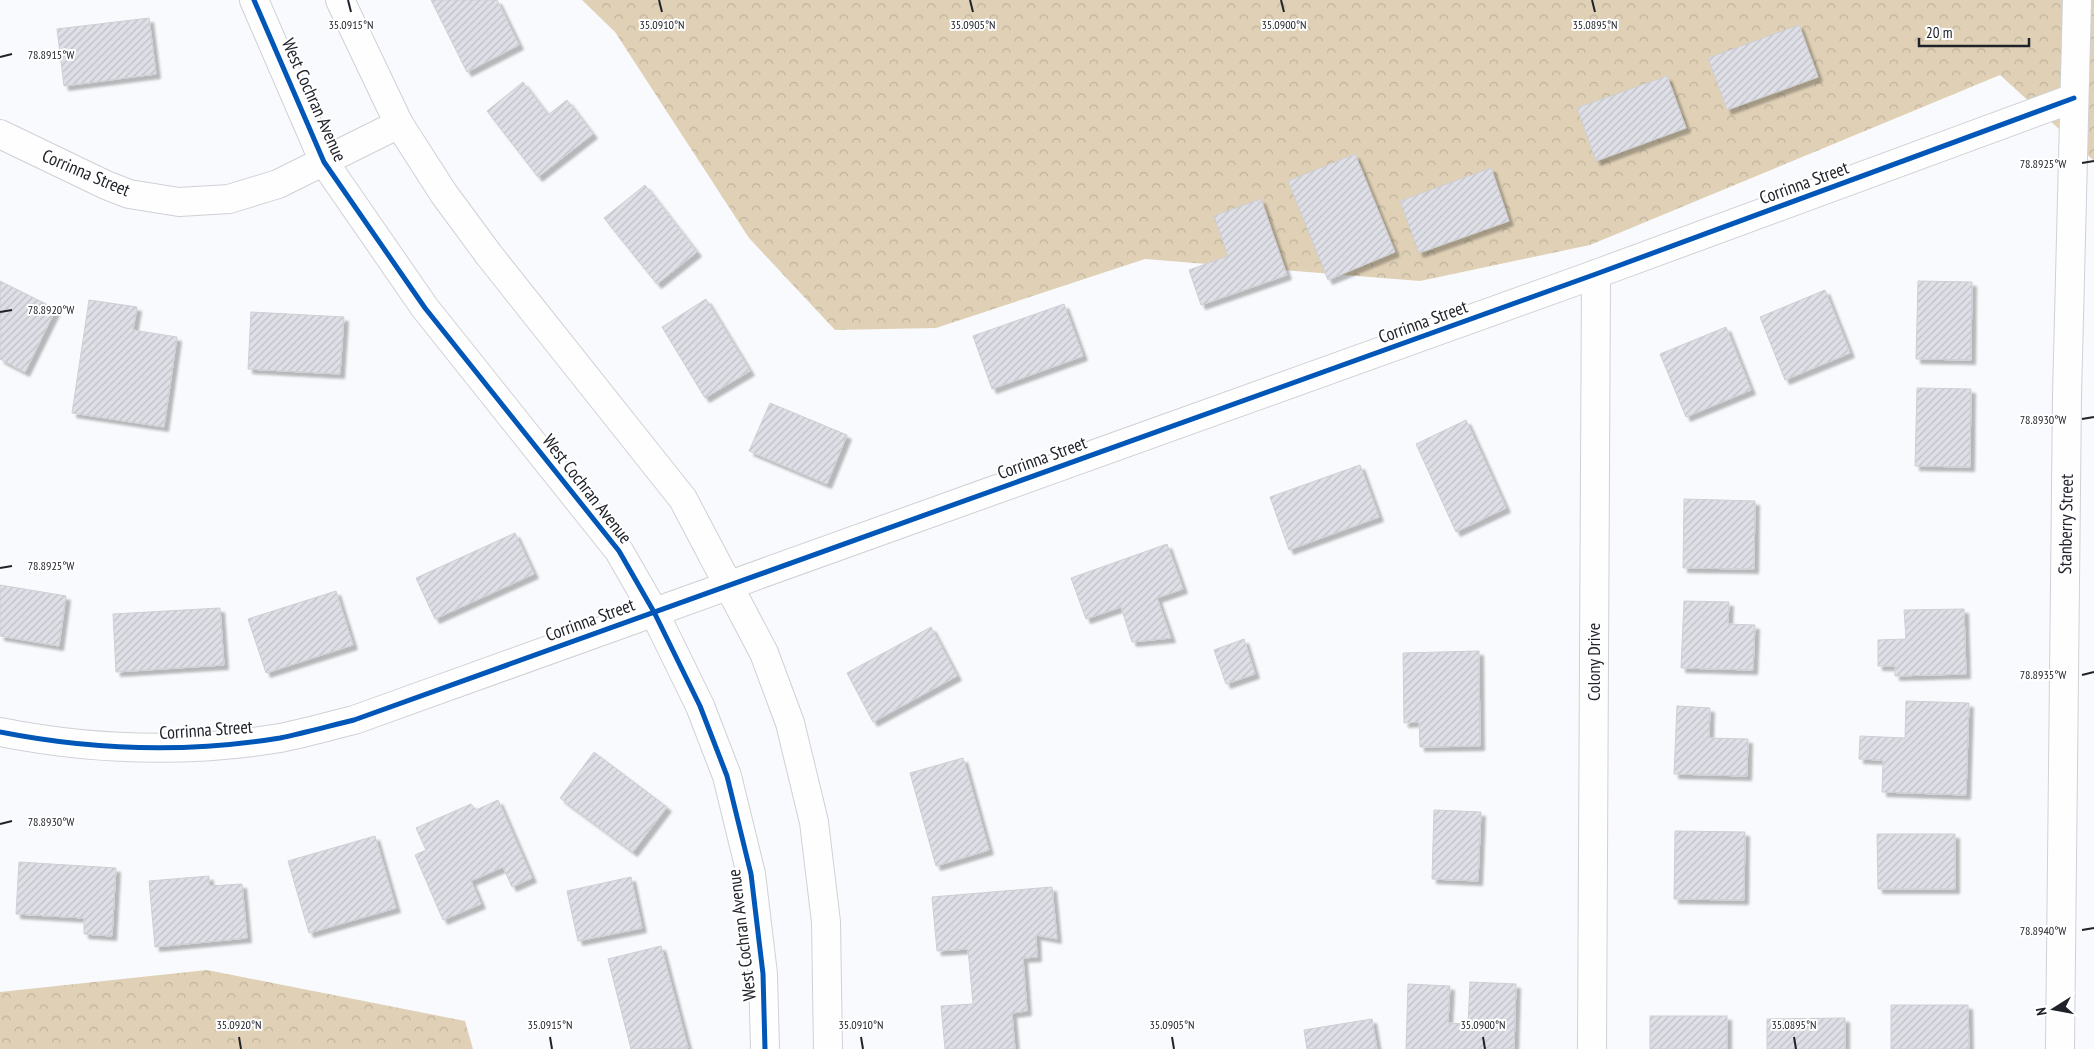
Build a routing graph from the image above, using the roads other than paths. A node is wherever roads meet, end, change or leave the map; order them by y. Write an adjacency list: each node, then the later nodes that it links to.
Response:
1 (254, 0): 7 (street, West Cochran Avenue)
2 (340, 0): 5 (street)
3 (2077, 0): 4 (street, Stanberry Street)
4 (2074, 98): 8 (street, Corrinna Street); 15 (street, Stanberry Street)
5 (399, 124): 7 (street, Corrinna Street); 9 (street)
6 (0, 134): 7 (street, Corrinna Street)
7 (324, 162): 10 (street, West Cochran Avenue)
8 (1596, 274): 9 (street, Corrinna Street); 14 (street, Colony Drive)
9 (728, 586): 10 (street, Corrinna Street); 13 (street)
10 (654, 612): 11 (street, Corrinna Street); 12 (street, West Cochran Avenue)
11 (0, 732)
12 (765, 1049)
13 (828, 1049)
14 (1592, 1049)
15 (2060, 1049)

